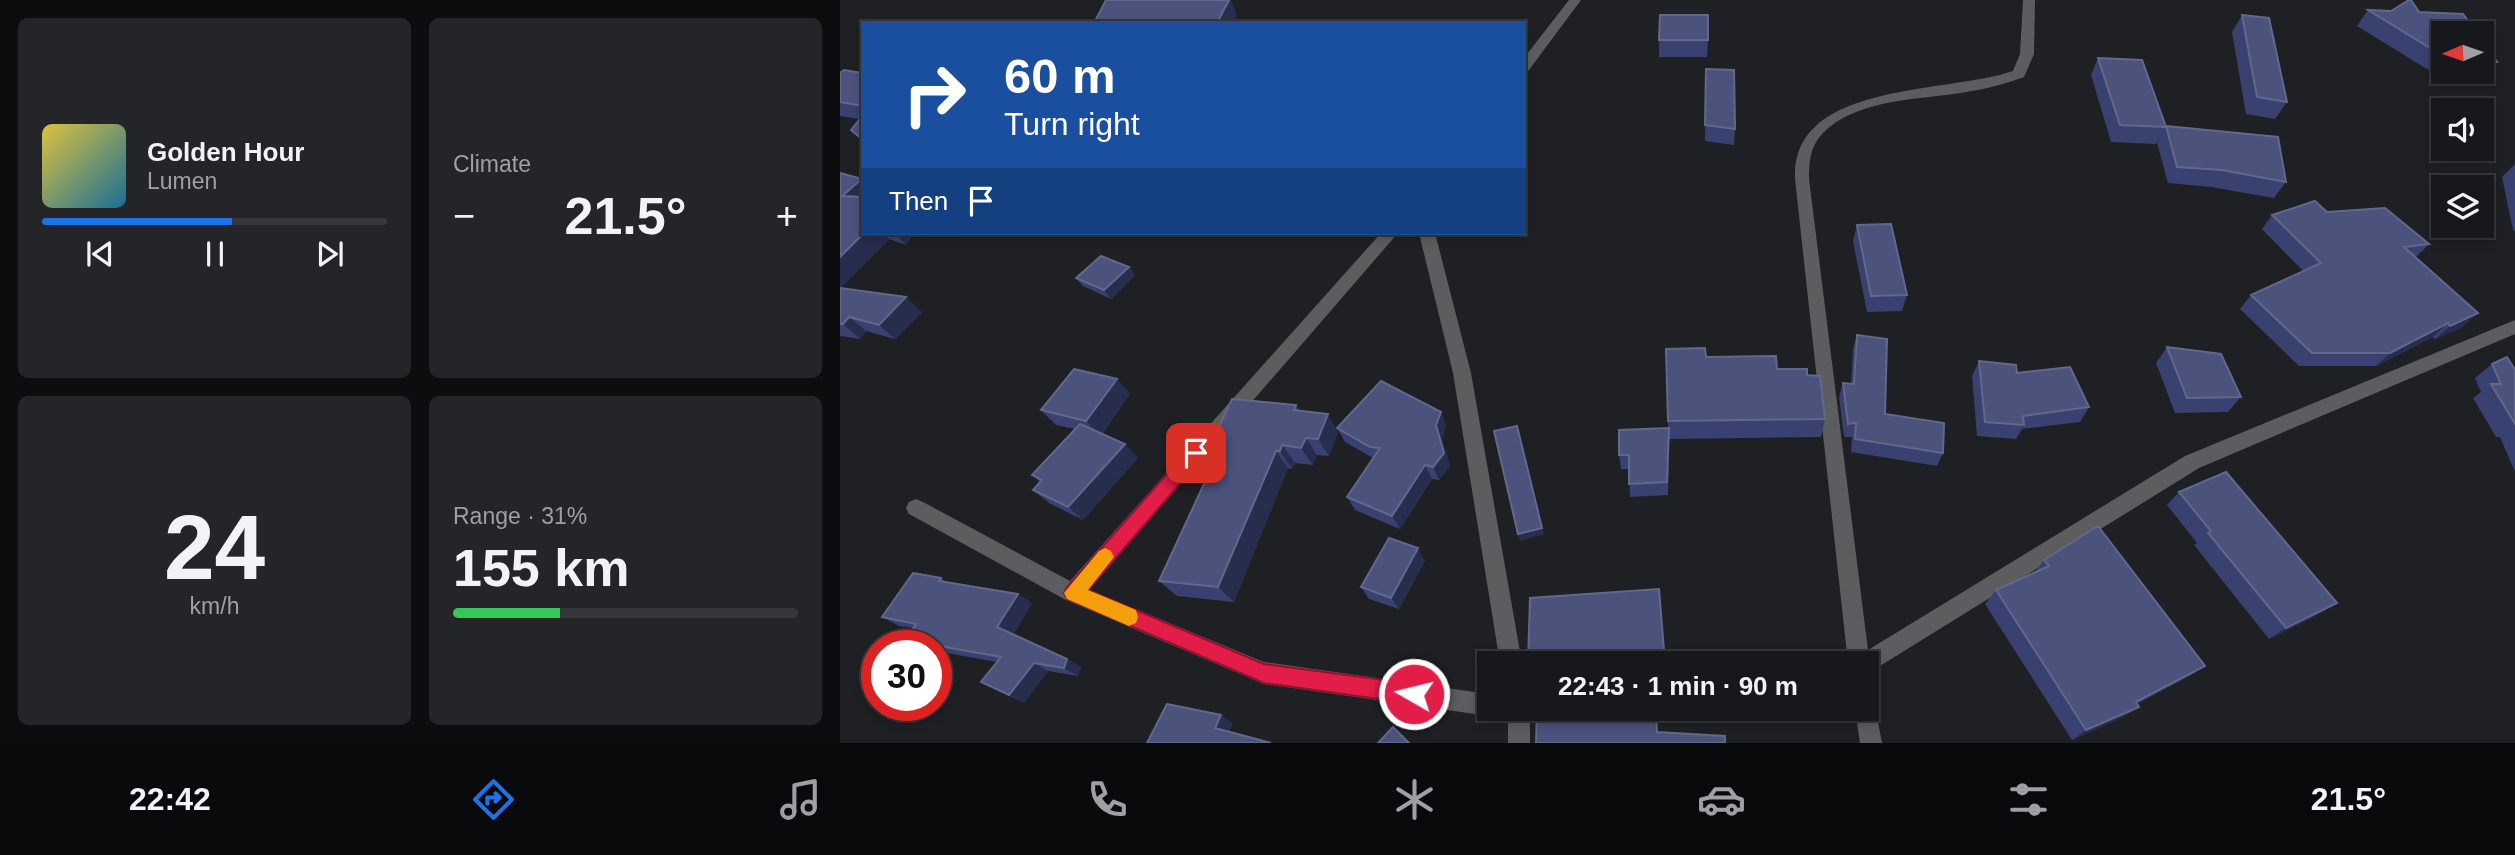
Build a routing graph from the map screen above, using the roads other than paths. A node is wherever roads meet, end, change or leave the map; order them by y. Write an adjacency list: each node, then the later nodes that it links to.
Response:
1 (1575, 0): 3 (street)
2 (2029, 0): 10 (street)
3 (1526, 64)
4 (1388, 235): 8 (street)
5 (1428, 235): 9 (street)
6 (2515, 327): 11 (street)
7 (916, 508): 8 (street)
8 (1073, 593): 12 (street)
9 (1509, 651)
10 (1858, 651)
11 (1879, 656)
12 (1477, 703)
13 (1518, 721): 16 (street)
14 (1869, 721): 15 (street)
15 (1874, 742)
16 (1518, 743)

